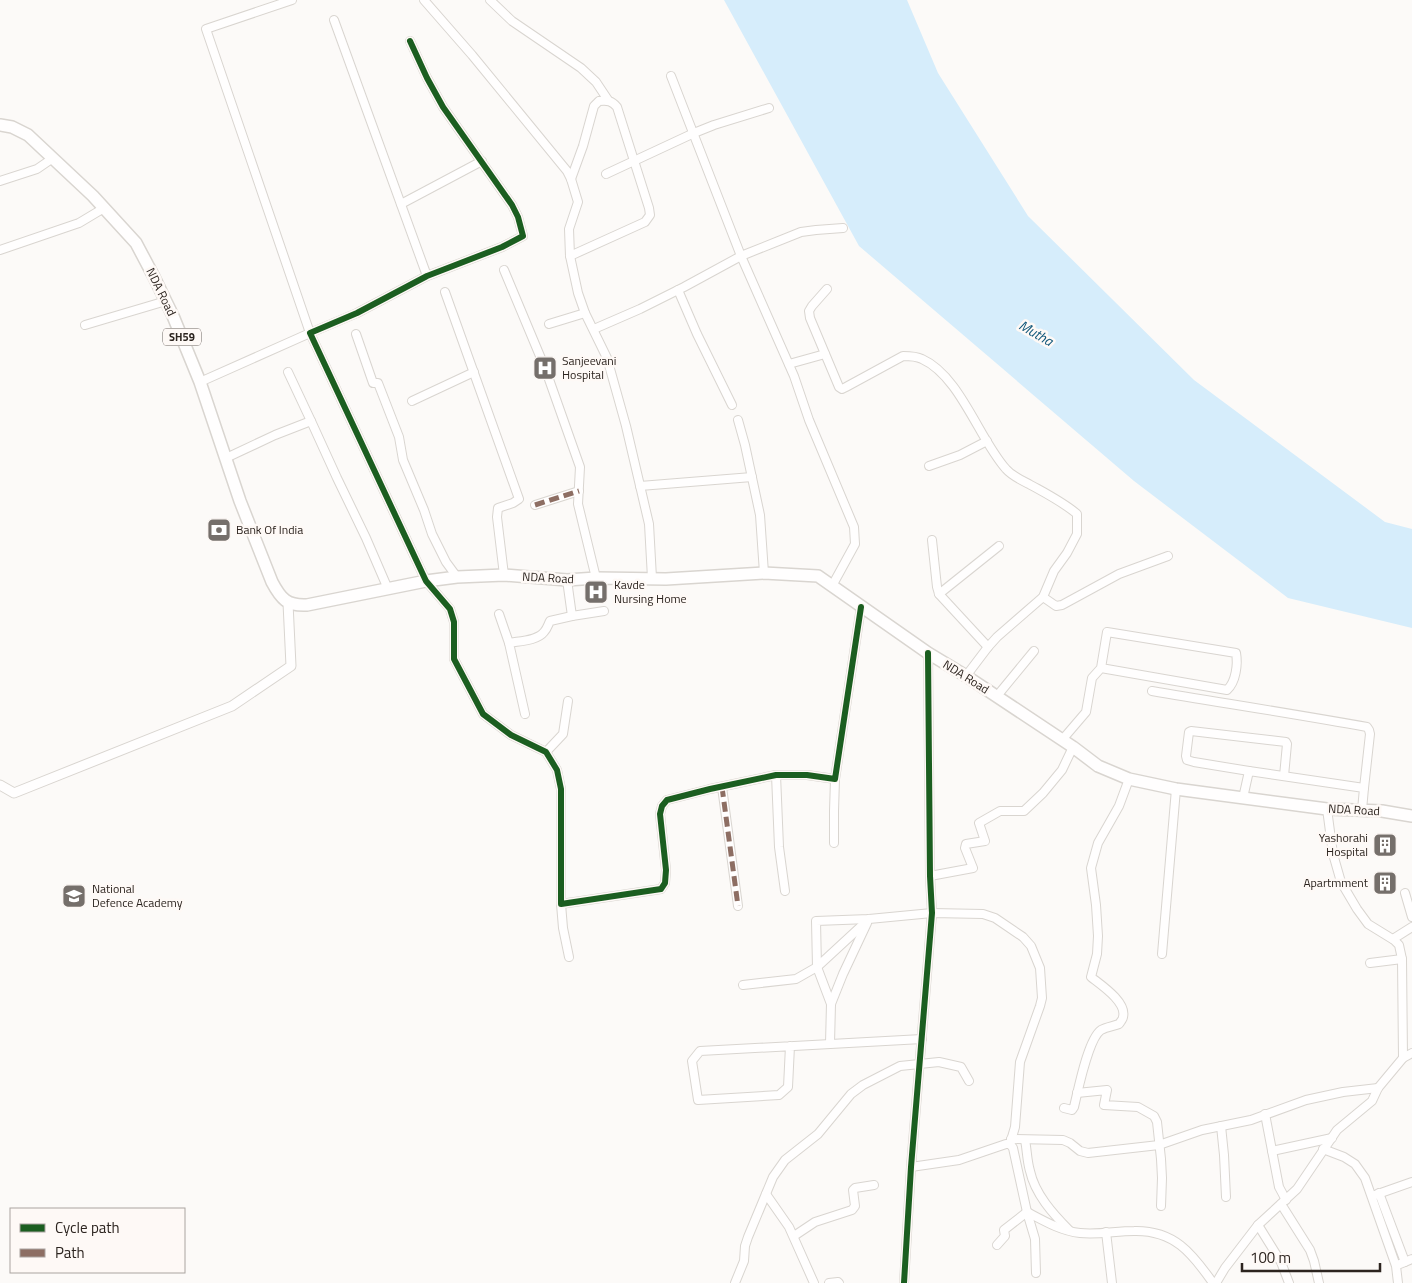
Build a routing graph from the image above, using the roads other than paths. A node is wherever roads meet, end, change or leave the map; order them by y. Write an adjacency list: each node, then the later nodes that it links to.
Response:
1 (292, 0): 33 (street)
2 (424, 0): 15 (street)
3 (490, 0): 7 (street)
4 (334, 20): 17 (street)
5 (410, 41): 12 (street)
6 (671, 76): 10 (street)
7 (608, 100): 13 (street); 15 (street)
8 (769, 108): 10 (street)
9 (0, 125): 11 (main road, NDA Road / SH59)
10 (694, 133): 13 (street); 22 (street)
11 (53, 158): 16 (street); 18 (main road, NDA Road / SH59)
12 (482, 161): 17 (street); 24 (street)
13 (634, 161): 14 (street); 21 (street)
14 (606, 174)
15 (571, 179): 21 (street)
16 (0, 181)
17 (401, 204): 24 (street)
18 (104, 208): 20 (street); 28 (main road, NDA Road / SH59)
19 (843, 228): 22 (street)
20 (0, 250)
21 (570, 256): 29 (street)
22 (741, 256): 26 (street); 36 (street)
23 (504, 270): 49 (street)
24 (427, 276): 33 (street)
25 (827, 289): 35 (street)
26 (678, 290): 32 (street); 41 (street)
27 (445, 292): 38 (street)
28 (166, 301): 31 (street); 39 (main road, NDA Road / SH59)
29 (585, 313): 30 (street); 32 (street)
30 (549, 324)
31 (85, 325)
32 (594, 330): 48 (street)
33 (310, 333): 39 (street); 60 (street)
34 (356, 334): 56 (street)
35 (825, 354): 36 (street); 44 (street)
36 (789, 364): 61 (street)
37 (288, 372): 43 (street)
38 (474, 372): 40 (street); 55 (street)
39 (200, 382): 45 (main road, NDA Road / SH59)
40 (412, 401)
41 (732, 405)
42 (738, 420): 47 (street)
43 (311, 421): 45 (street); 62 (street)
44 (987, 441): 46 (street); 64 (street)
45 (226, 458): 65 (main road, NDA Road / SH59)
46 (929, 466)
47 (752, 477): 48 (street); 54 (street)
48 (640, 486): 58 (street)
49 (579, 491): 50 (street); 57 (street)
50 (535, 505)
51 (932, 540): 63 (street)
52 (1000, 546): 63 (street)
53 (1168, 556): 64 (street)
54 (764, 573): 58 (main road, NDA Road); 61 (main road, NDA Road)
55 (504, 575): 56 (main road, NDA Road); 59 (main road, NDA Road)
56 (457, 578): 60 (main road, NDA Road)
57 (596, 578): 58 (main road, NDA Road); 59 (main road, NDA Road)
58 (652, 578)
59 (567, 580): 69 (street)
60 (426, 581): 62 (main road, NDA Road); 82 (street)
61 (832, 586): 66 (main road, NDA Road)
62 (388, 589): 65 (main road, NDA Road)
63 (939, 594): 71 (street)
64 (1043, 597): 71 (street)
65 (288, 603): 88 (street)
66 (861, 608): 73 (main road, NDA Road); 87 (street)
67 (604, 611): 69 (street)
68 (499, 614): 70 (street)
69 (572, 616): 70 (street)
70 (509, 643): 79 (street)
71 (988, 647): 75 (street)
72 (1034, 651): 77 (street)
73 (928, 653): 75 (main road, NDA Road); 97 (street)
74 (1101, 668): 74 (street); 80 (street)
75 (966, 676): 77 (main road, NDA Road)
76 (1152, 691): 90 (street)
77 (997, 696): 80 (main road, NDA Road)
78 (568, 701): 82 (street)
79 (525, 714)
80 (1062, 740): 81 (main road, NDA Road)
81 (1073, 747): 86 (main road, NDA Road); 97 (street)
82 (546, 752): 100 (street)
83 (1249, 771): 85 (street); 85 (street); 92 (street)
84 (776, 776): 87 (street); 89 (street); 98 (street)
85 (1284, 776): 90 (street)
86 (1129, 778): 91 (main road, NDA Road); 122 (street)
87 (835, 779): 96 (street)
88 (0, 785)
89 (722, 787): 100 (street); 101 (street)
90 (1364, 788): 94 (street)
91 (1176, 789): 92 (main road, NDA Road); 107 (street)
92 (1244, 798): 93 (main road, NDA Road)
93 (1327, 809): 94 (main road, NDA Road); 106 (street)
94 (1362, 810): 95 (main road, NDA Road)
95 (1412, 816)
96 (834, 843)
97 (930, 876): 102 (street)
98 (785, 891)
99 (1405, 893): 103 (street)
100 (561, 904): 108 (street)
101 (738, 906)
102 (932, 913): 104 (street); 114 (street); 128 (street)
103 (1412, 917)
104 (870, 919): 111 (street); 111 (street); 113 (street)
105 (1412, 927): 106 (street)
106 (1393, 940): 109 (street)
107 (1162, 954)
108 (569, 957)
109 (1402, 959): 110 (street); 118 (street)
110 (1370, 963)
111 (818, 967): 112 (street); 113 (street)
112 (743, 985)
113 (832, 1004): 115 (street)
114 (922, 1039): 115 (street); 119 (street)
115 (830, 1044): 116 (street)
116 (790, 1046): 116 (street)
117 (1412, 1053): 118 (street)
118 (1403, 1058): 121 (street)
119 (920, 1064): 120 (street); 132 (street); 136 (street)
120 (969, 1081)
121 (1378, 1088): 124 (street); 126 (street)
122 (1077, 1093): 123 (street); 129 (street)
123 (1064, 1108)
124 (1265, 1114): 125 (street); 131 (street)
125 (1221, 1126): 129 (street); 138 (street)
126 (1332, 1138): 130 (street); 131 (street)
127 (1025, 1140): 128 (street); 129 (street); 143 (street)
128 (1011, 1142): 132 (street); 141 (street)
129 (1159, 1145): 140 (street)
130 (1324, 1149): 137 (street); 139 (street)
131 (1272, 1150): 139 (street)
132 (911, 1167): 154 (street)
133 (1412, 1182): 135 (street)
134 (874, 1184): 145 (street)
135 (1379, 1193): 137 (street); 147 (street)
136 (766, 1194): 145 (street); 150 (street)
137 (1371, 1196): 148 (street)
138 (1226, 1197)
139 (1283, 1202): 142 (street); 158 (street)
140 (1161, 1206)
141 (1027, 1212): 143 (street); 146 (street); 149 (street)
142 (1258, 1226): 156 (street); 157 (street)
143 (1071, 1231): 144 (street)
144 (1106, 1232): 155 (street); 156 (street)
145 (794, 1236): 151 (street)
146 (997, 1245)
147 (1408, 1260): 148 (street)
148 (1396, 1270): 159 (street); 160 (street)
149 (1036, 1273)
150 (734, 1283)
151 (814, 1283)
152 (829, 1283): 153 (street)
153 (838, 1283)
154 (904, 1283)
155 (1112, 1283)
156 (1214, 1283)
157 (1289, 1283)
158 (1319, 1283)
159 (1391, 1283)
160 (1398, 1283)

